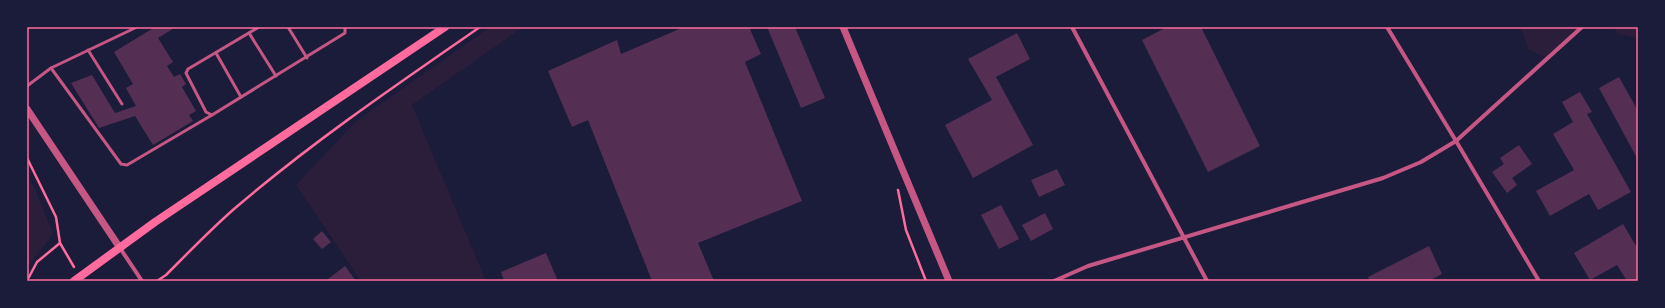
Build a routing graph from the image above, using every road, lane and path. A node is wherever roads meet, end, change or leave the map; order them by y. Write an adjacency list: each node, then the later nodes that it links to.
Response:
1 (137, 27): 12 (lane)
2 (259, 27): 11 (lane)
3 (288, 27): 14 (lane)
4 (345, 27): 14 (lane)
5 (444, 27): 27 (main road)
6 (480, 27): 31 (path)
7 (843, 27): 33 (street)
8 (1072, 27): 25 (street)
9 (1387, 27): 22 (street)
10 (1582, 27): 22 (street)
11 (249, 33): 13 (lane); 16 (lane)
12 (88, 50): 15 (lane); 19 (lane)
13 (216, 53): 18 (lane); 21 (lane)
14 (307, 58): 16 (lane)
15 (51, 68): 17 (lane); 21 (lane)
16 (276, 76): 18 (lane)
17 (27, 86)
18 (241, 97): 21 (lane)
19 (122, 104)
20 (27, 110): 27 (street)
21 (212, 115)
22 (1456, 141): 25 (street); 36 (street)
23 (27, 158): 26 (path)
24 (896, 184): 32 (path)
25 (1184, 236): 34 (street); 35 (street)
26 (60, 243): 28 (path); 29 (path)
27 (120, 248): 29 (main road); 30 (street)
28 (27, 278)
29 (77, 279)
30 (142, 281)
31 (156, 281)
32 (926, 281)
33 (949, 281)
34 (1054, 281)
35 (1207, 281)
36 (1539, 281)

